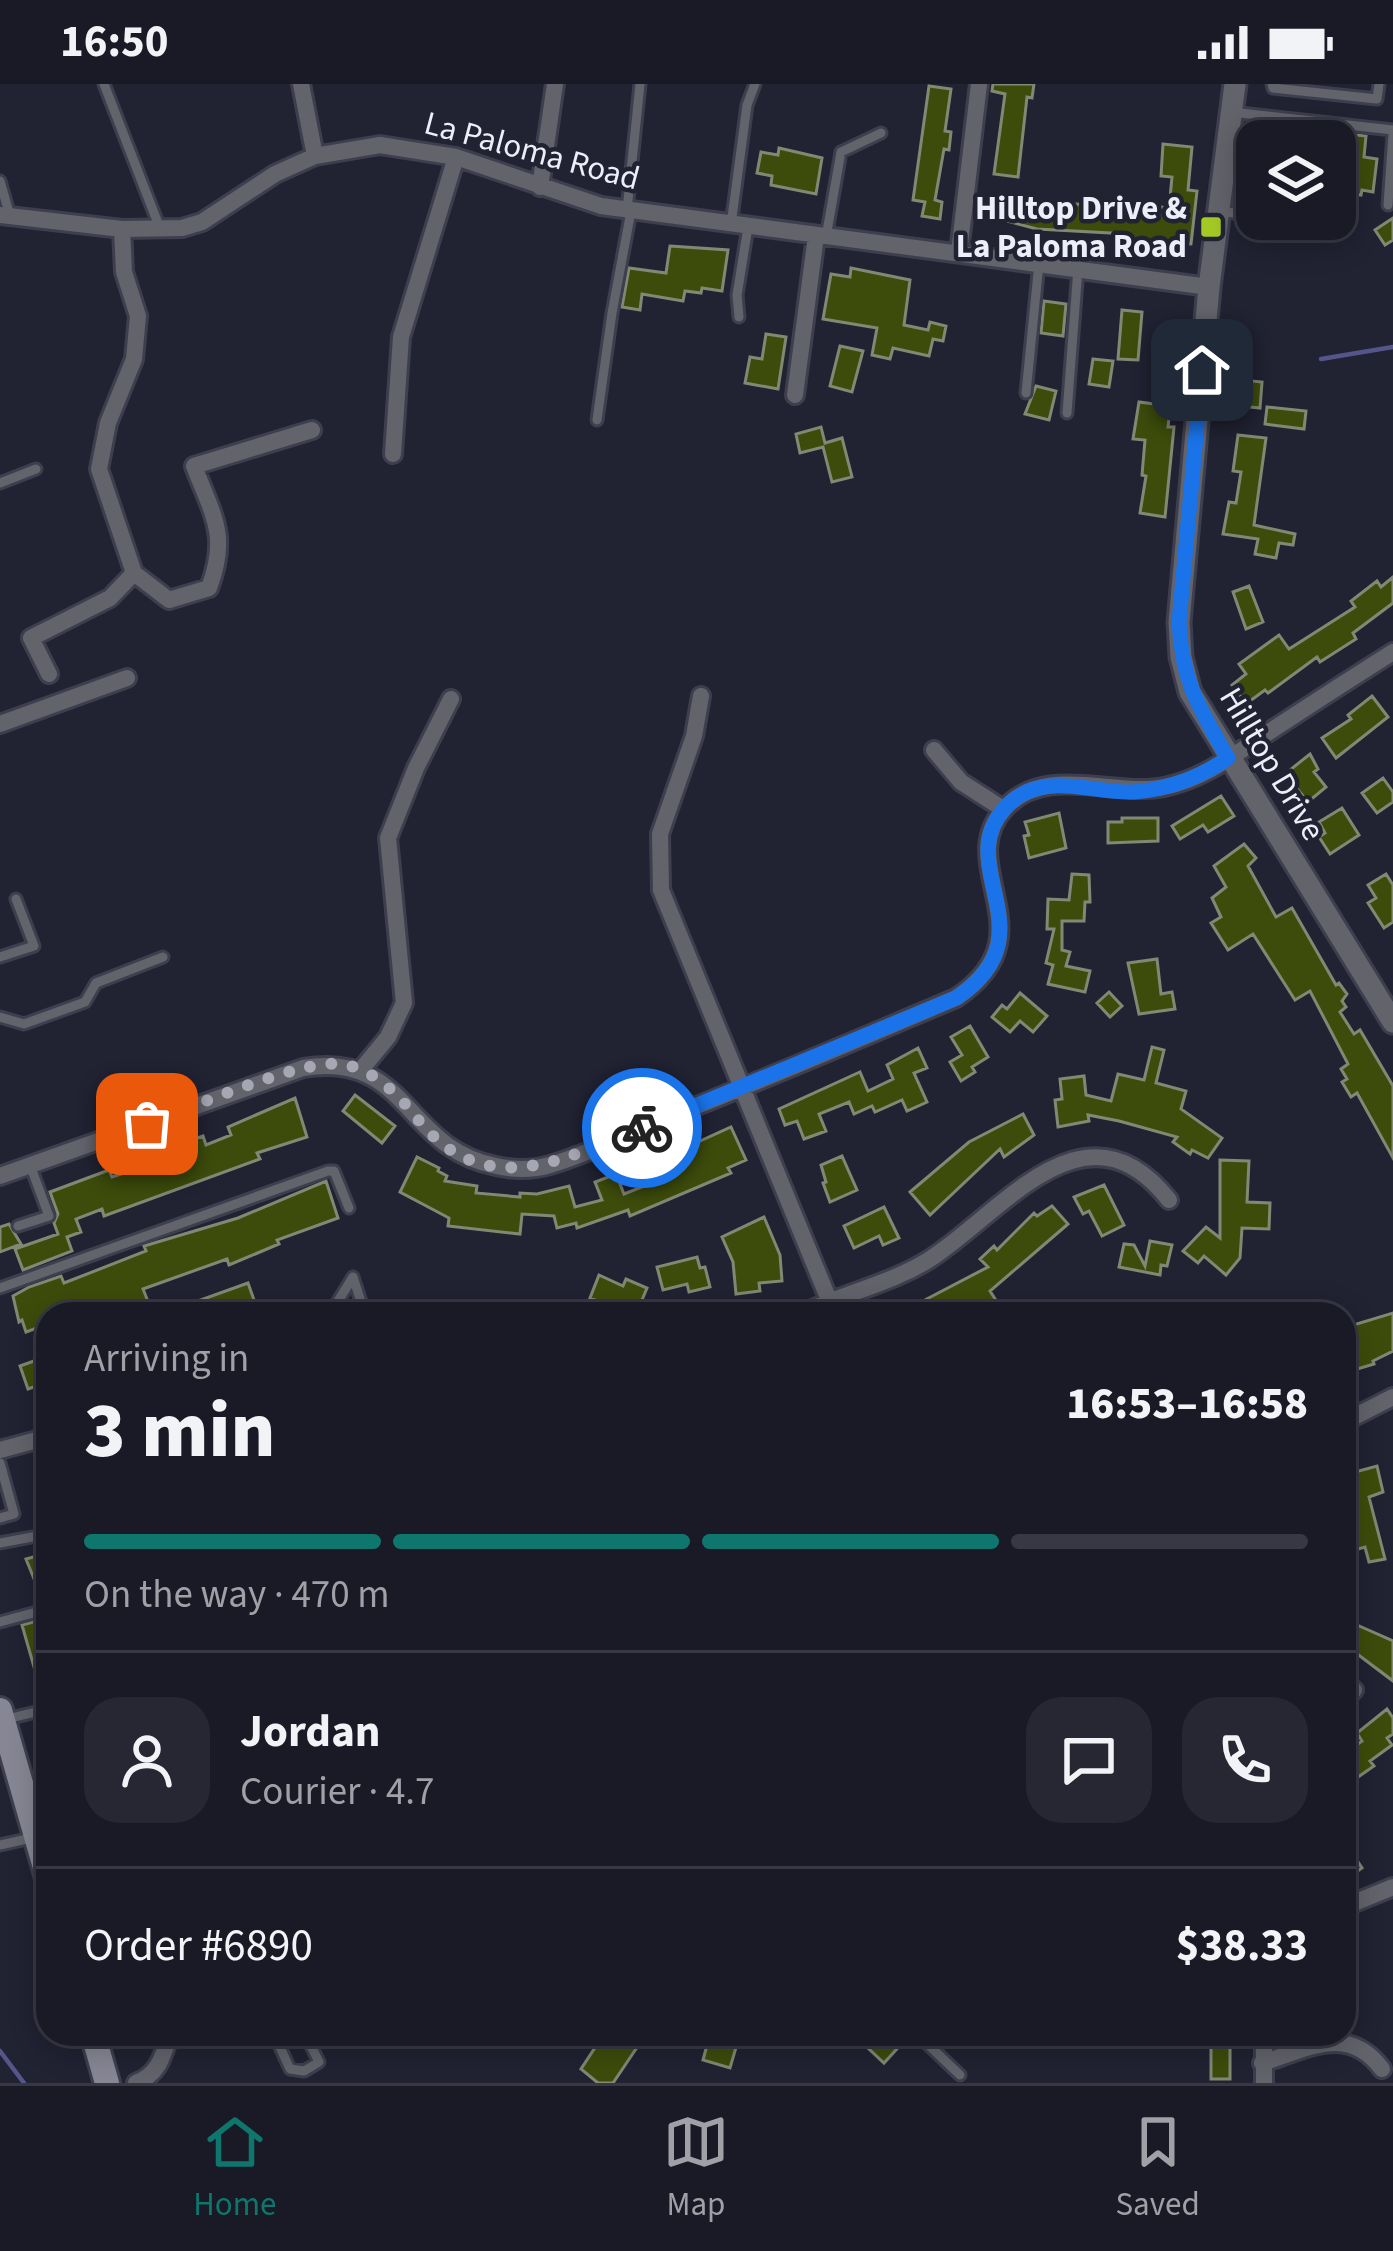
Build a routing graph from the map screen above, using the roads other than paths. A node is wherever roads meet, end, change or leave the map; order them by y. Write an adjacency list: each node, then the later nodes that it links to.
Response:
1 (104, 84): 24 (lane)
2 (301, 84): 13 (street)
3 (555, 84): 16 (street)
4 (640, 84): 18 (lane)
5 (754, 84): 22 (lane)
6 (979, 84): 26 (street)
7 (1235, 84): 10 (street, Hilltop Drive)
8 (1272, 84): 9 (lane)
9 (1379, 84)
10 (1232, 112): 11 (lane); 19 (street, Hilltop Drive)
11 (1393, 132): 17 (lane)
12 (881, 133): 25 (lane)
13 (315, 156): 14 (street, La Paloma Road); 24 (street, La Paloma Road)
14 (456, 157): 16 (street, La Paloma Road); 36 (street)
15 (0, 181): 21 (lane)
16 (540, 187): 18 (street, La Paloma Road)
17 (1388, 205)
18 (629, 211): 22 (street, La Paloma Road); 34 (lane)
19 (1218, 212): 20 (lane); 29 (street, Hilltop Drive)
20 (1236, 213)
21 (5, 216): 23 (street, La Paloma Road)
22 (740, 226): 25 (street, La Paloma Road); 30 (lane)
23 (122, 230): 24 (street, La Paloma Road); 39 (street)
24 (161, 231)
25 (822, 237): 26 (street, La Paloma Road); 32 (street)
26 (959, 252): 27 (street, La Paloma Road)
27 (1039, 263): 28 (street, La Paloma Road); 31 (lane)
28 (1078, 268): 29 (street, La Paloma Road); 33 (lane)
29 (1209, 286): 47 (street, Hilltop Drive)
30 (739, 317)
31 (1026, 394)
32 (795, 395)
33 (1067, 413)
34 (597, 420)
35 (312, 430): 39 (street)
36 (392, 454)
37 (36, 470): 38 (lane)
38 (0, 483)
39 (134, 573): 41 (street)
40 (1393, 652): 47 (street)
41 (49, 674)
42 (127, 678): 45 (street)
43 (700, 696): 55 (street)
44 (451, 699): 54 (street)
45 (0, 724)
46 (934, 750): 48 (street)
47 (1228, 758): 48 (street); 53 (street, Hilltop Drive)
48 (1003, 809): 55 (street)
49 (16, 899): 50 (lane)
50 (0, 957)
51 (163, 957): 52 (lane)
52 (0, 1017)
53 (1393, 1022)
54 (361, 1071): 55 (street); 56 (street)
55 (741, 1088): 62 (street)
56 (30, 1166): 57 (street); 60 (lane)
57 (0, 1176)
58 (1169, 1200): 62 (street)
59 (349, 1208): 61 (lane)
60 (18, 1226)
61 (0, 1288)
62 (829, 1300): 65 (street)
63 (337, 1302): 64 (lane)
64 (361, 1302)
65 (825, 1302)
66 (1393, 1397): 67 (street)
67 (1356, 1416)
68 (36, 1440): 69 (street)
69 (0, 1450)
70 (0, 1463): 71 (lane)
71 (0, 1518)
72 (36, 1536): 73 (lane)
73 (0, 1544)
74 (36, 1612): 75 (lane)
75 (0, 1622)
76 (36, 1711): 77 (lane)
77 (1, 1717): 78 (main road)
78 (36, 1838): 79 (lane)
79 (0, 1845)
80 (1389, 1894): 81 (street)
81 (1356, 1904)
82 (1356, 2045): 91 (street)
83 (96, 2046): 94 (main road)
84 (166, 2046): 93 (street)
85 (279, 2046): 86 (lane)
86 (311, 2046)
87 (930, 2046): 92 (lane)
88 (1263, 2046): 90 (street)
89 (1314, 2046): 90 (street)
90 (1262, 2063): 95 (street)
91 (1382, 2068)
92 (960, 2075)
93 (148, 2080)
94 (107, 2083)
95 (1264, 2083)

